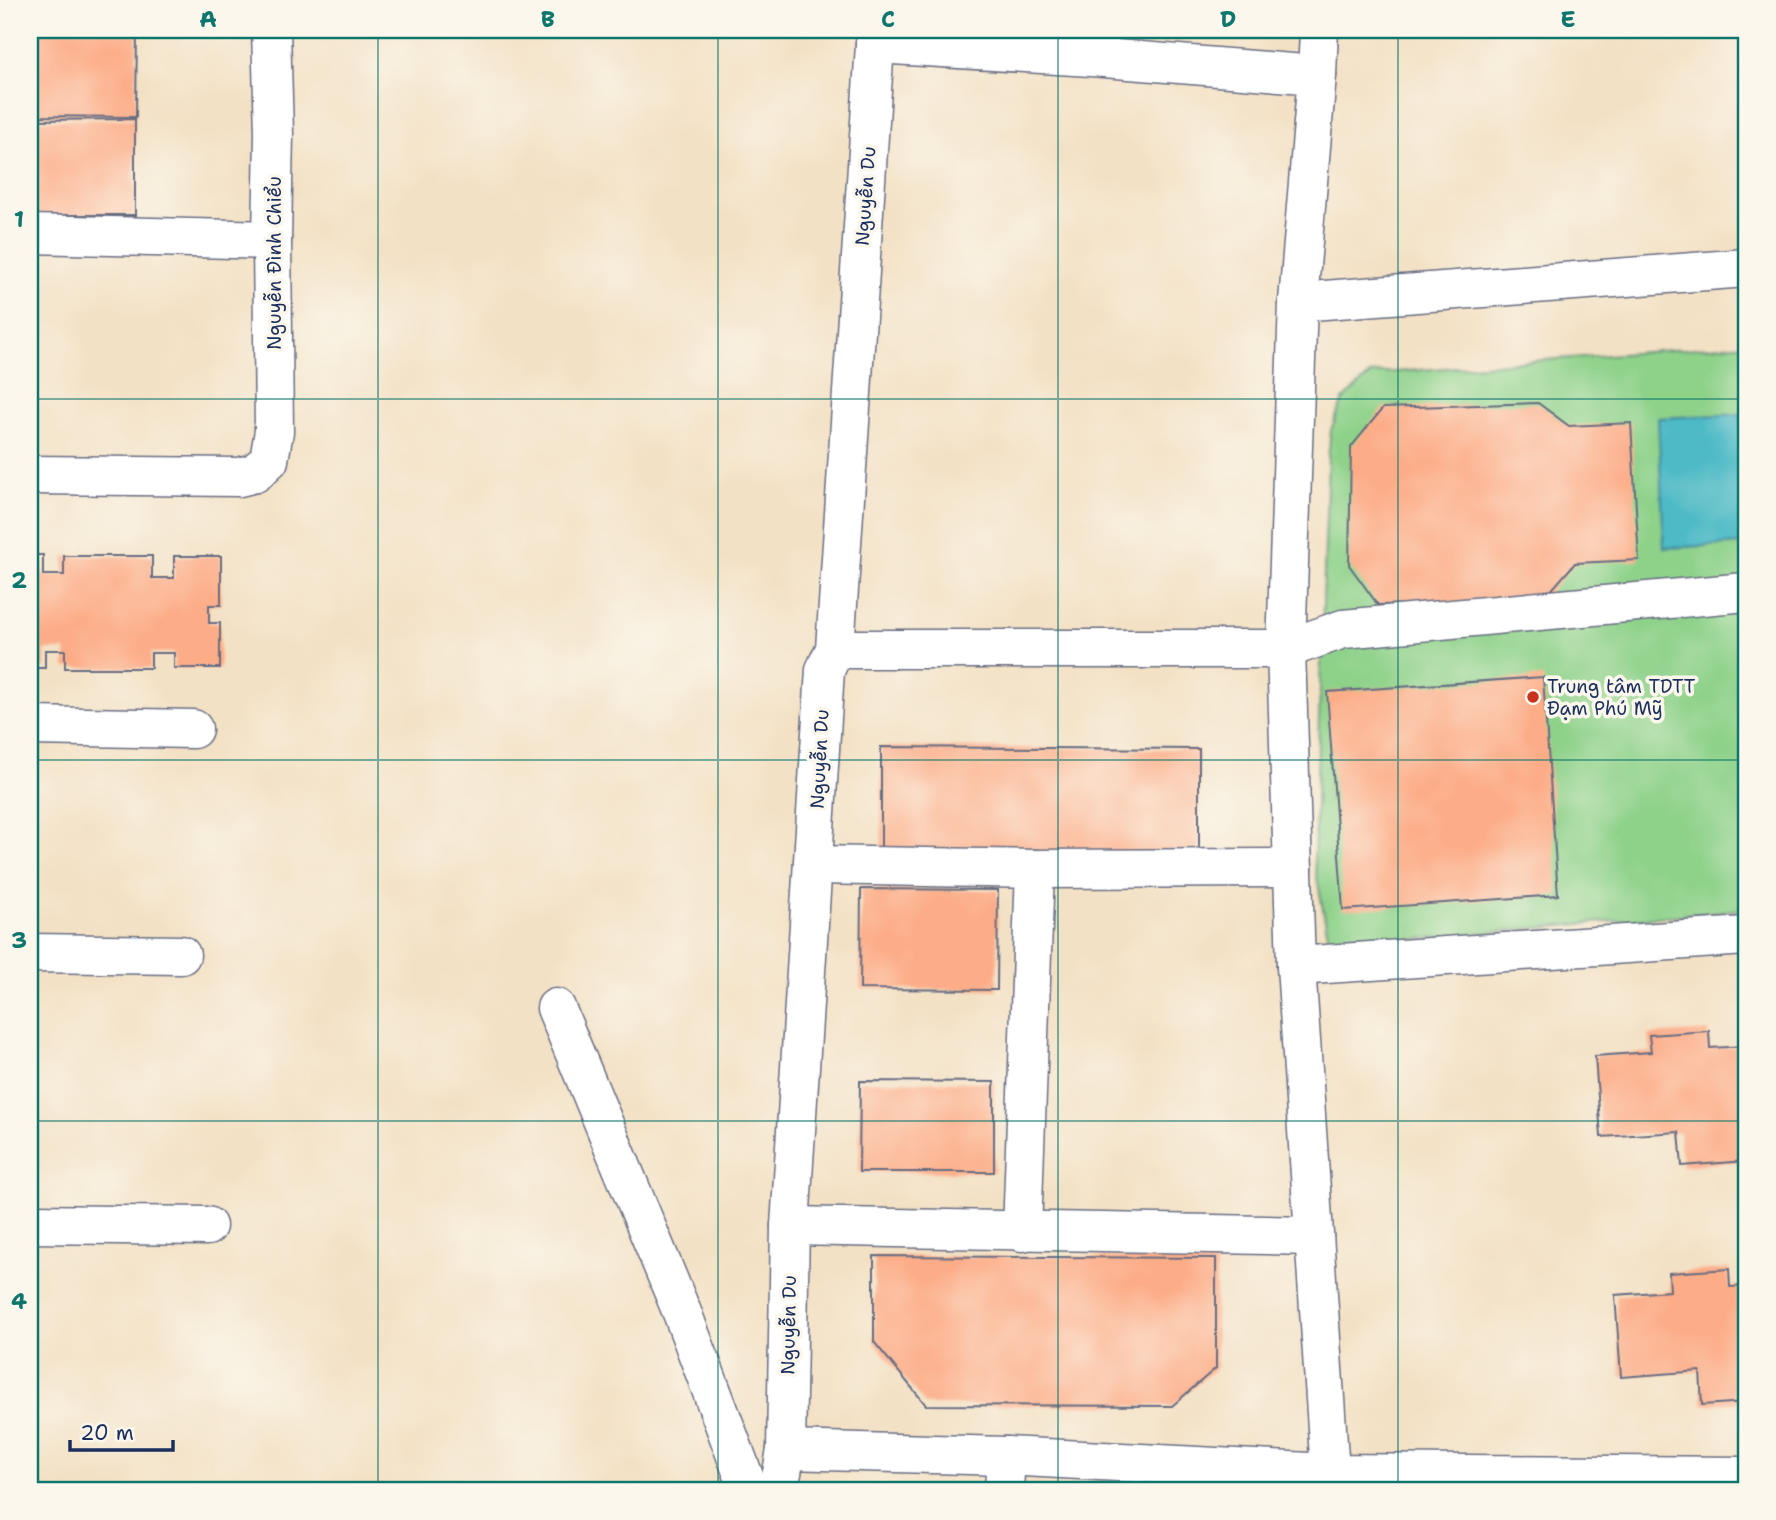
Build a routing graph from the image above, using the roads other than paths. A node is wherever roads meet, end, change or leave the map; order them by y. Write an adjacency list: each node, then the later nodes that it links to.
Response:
1 (271, 30): 7 (street, Nguyễn Đình Chiểu)
2 (1319, 30): 5 (street)
3 (876, 37): 4 (street); 12 (street, Nguyễn Du)
4 (1091, 43): 5 (street)
5 (1317, 75): 9 (street)
6 (30, 234): 7 (street)
7 (272, 240): 10 (street, Nguyễn Đình Chiểu)
8 (1746, 268): 9 (street)
9 (1298, 302): 13 (street)
10 (30, 475)
11 (1746, 592): 13 (street)
12 (835, 649): 13 (street); 16 (street, Nguyễn Du)
13 (1286, 649): 17 (street)
14 (30, 726): 15 (street)
15 (193, 729)
16 (813, 865): 18 (street); 26 (street, Nguyễn Du)
17 (1293, 868): 18 (street); 22 (street)
18 (1035, 869): 27 (street)
19 (1746, 936): 22 (street)
20 (30, 953): 21 (street)
21 (181, 955)
22 (1296, 966): 28 (street)
23 (556, 1008): 34 (street)
24 (30, 1224): 25 (street)
25 (207, 1226)
26 (790, 1226): 27 (street); 29 (street, Nguyễn Du)
27 (1022, 1232): 28 (street)
28 (1314, 1236): 32 (street)
29 (786, 1450): 30 (street); 35 (street, Nguyễn Du)
30 (1005, 1473): 32 (street)
31 (1746, 1476): 33 (street)
32 (1330, 1482): 33 (street)
33 (1658, 1483)
34 (749, 1490)
35 (779, 1490)

